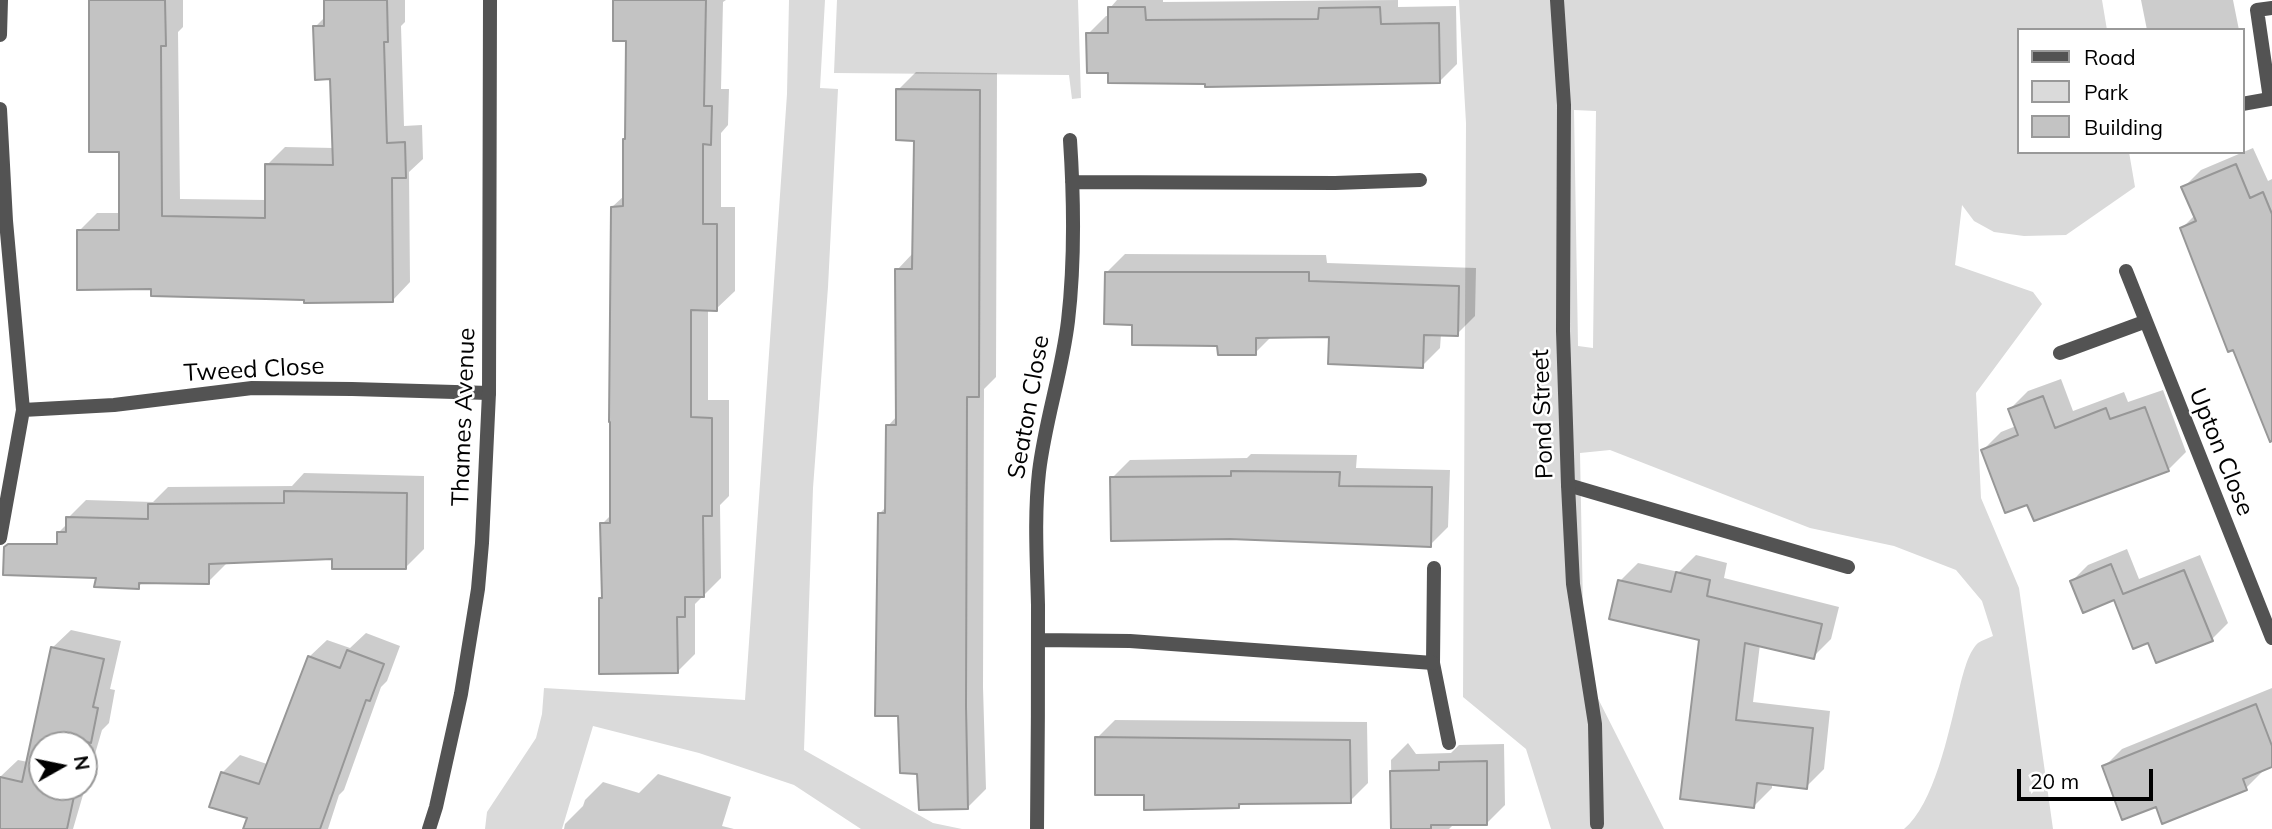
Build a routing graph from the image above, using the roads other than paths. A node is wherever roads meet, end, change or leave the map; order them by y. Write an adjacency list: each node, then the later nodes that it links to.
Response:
1 (1, 0): 5 (street)
2 (490, 0): 14 (street, Thames Avenue)
3 (1557, 0): 16 (street, Pond Street)
4 (2272, 8): 6 (street)
5 (0, 35)
6 (2244, 104)
7 (0, 109): 15 (street)
8 (1070, 140): 10 (street, Seaton Close)
9 (1420, 180): 10 (street)
10 (1072, 182): 21 (street, Seaton Close)
11 (2126, 271): 12 (street, Upton Close)
12 (2144, 322): 13 (street); 20 (street, Upton Close)
13 (2060, 353)
14 (489, 393): 15 (street, Tweed Close); 25 (street, Thames Avenue)
15 (23, 410): 17 (street)
16 (1568, 485): 18 (street); 24 (street, Pond Street)
17 (0, 538)
18 (1848, 567)
19 (1434, 568): 22 (street)
20 (2272, 638)
21 (1038, 640): 22 (street); 26 (street, Seaton Close)
22 (1433, 663): 23 (street)
23 (1449, 743)
24 (1597, 824)
25 (429, 829)
26 (1037, 829)

